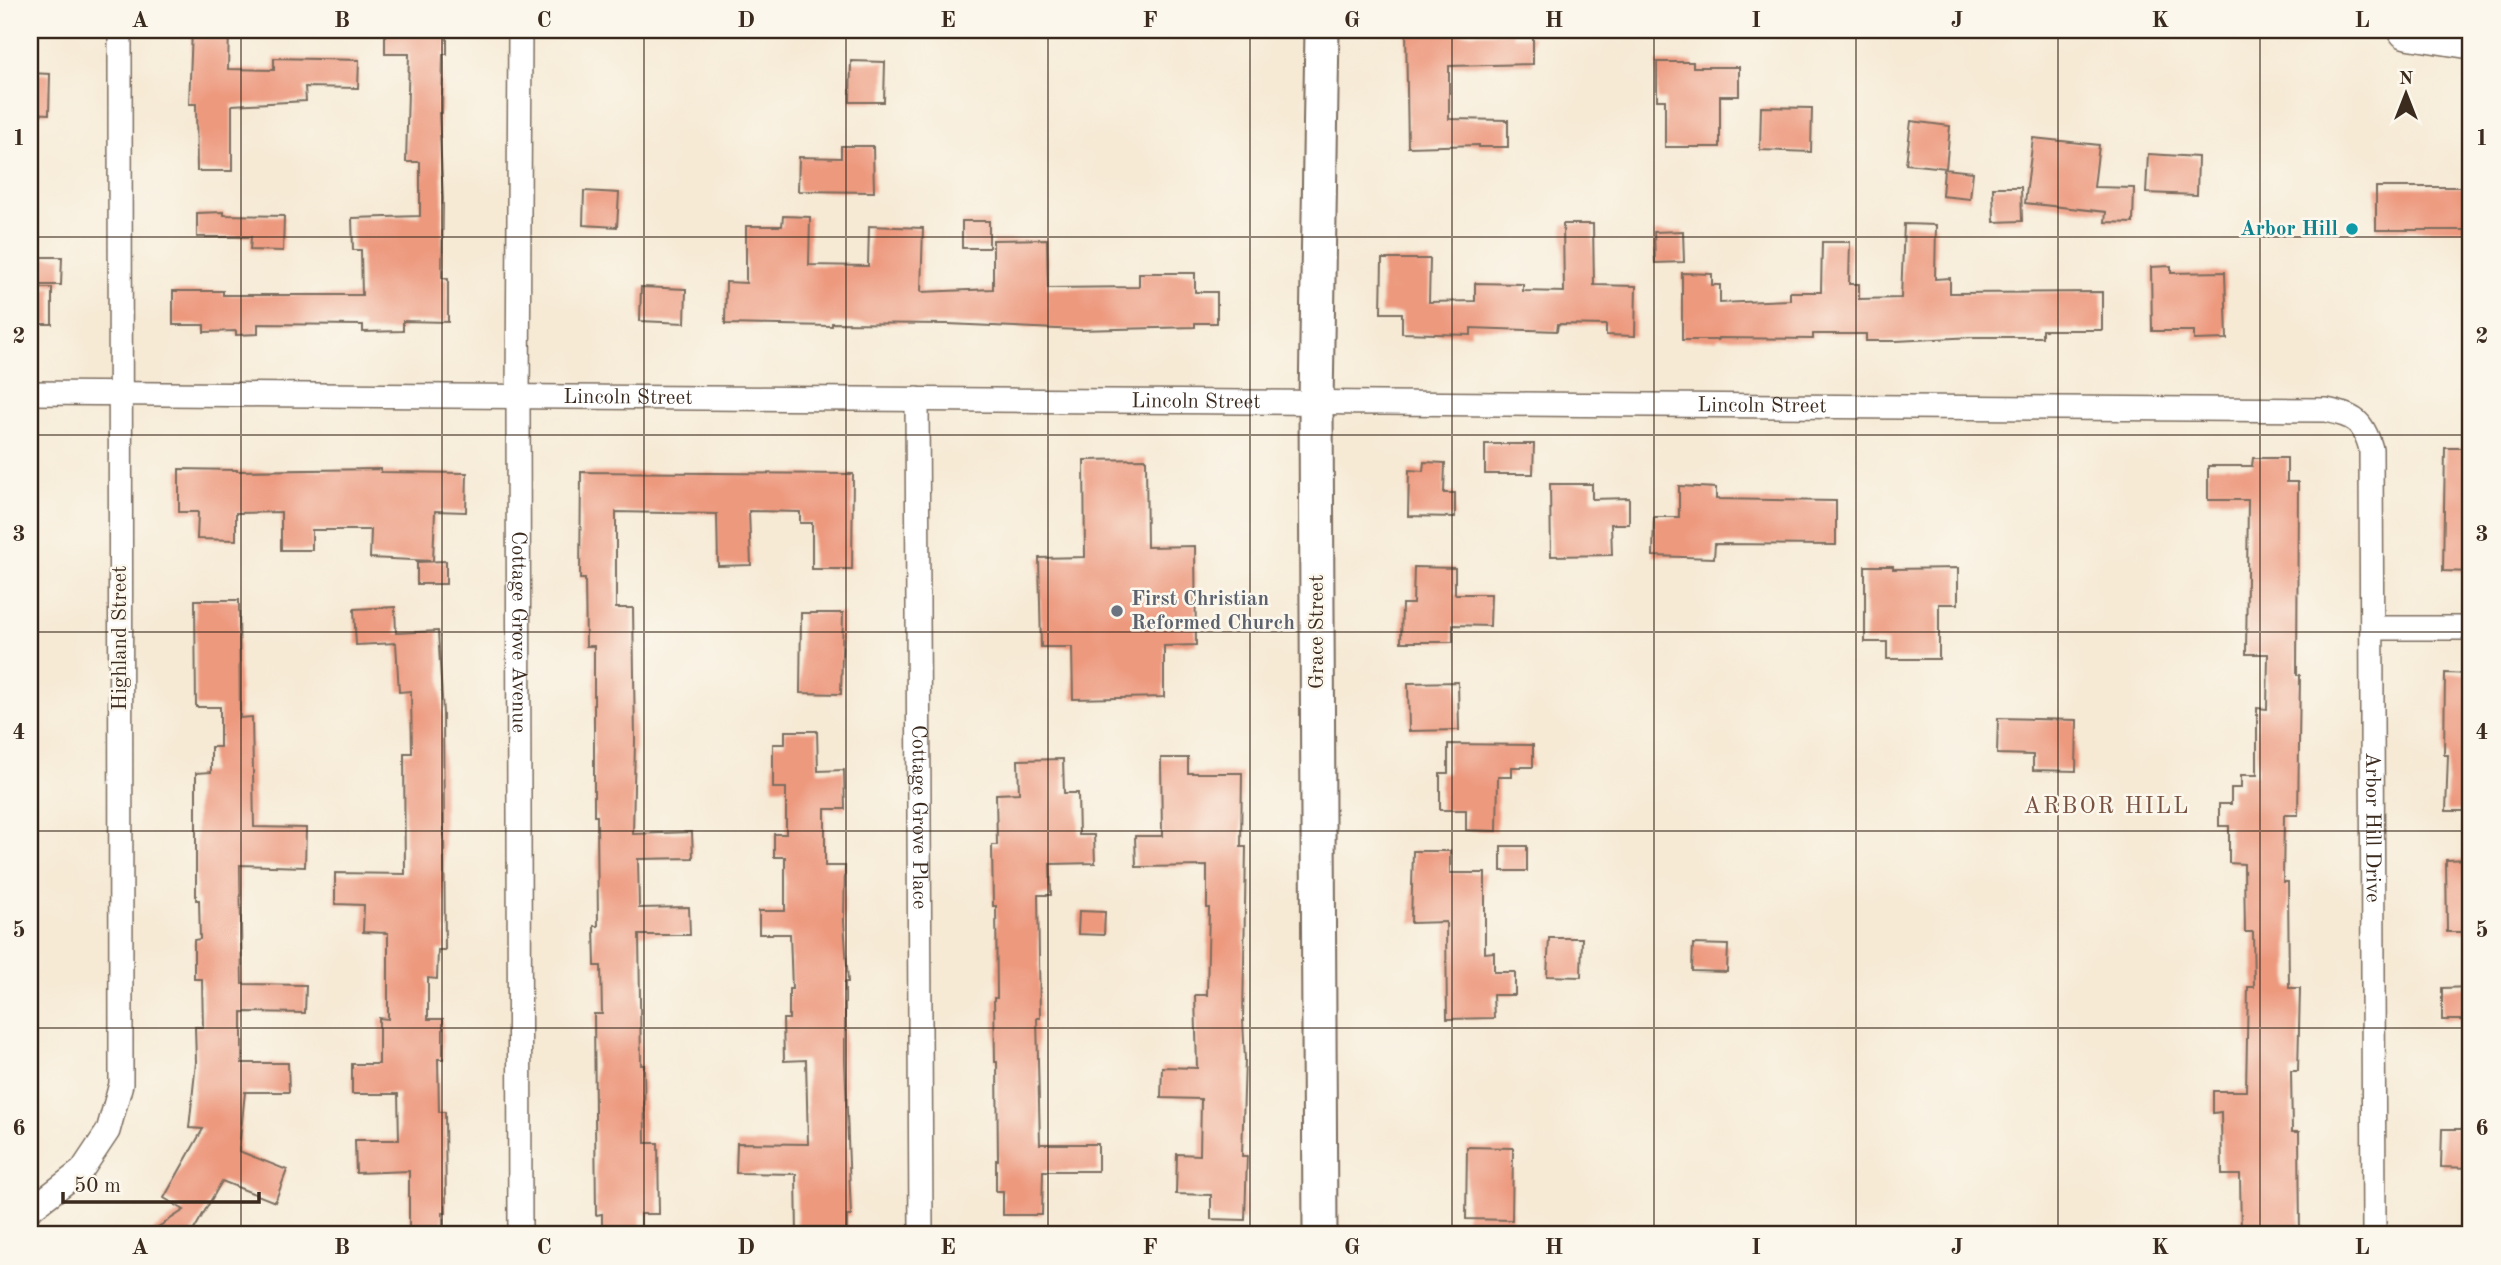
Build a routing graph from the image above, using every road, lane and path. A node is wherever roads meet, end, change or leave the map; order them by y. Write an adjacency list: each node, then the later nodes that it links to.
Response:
1 (120, 30): 7 (street, Highland Street)
2 (520, 30): 8 (street, Cottage Grove Avenue)
3 (1322, 30): 10 (street, Grace Street)
4 (2406, 30): 5 (main road)
5 (2471, 40)
6 (30, 393): 7 (street, Lincoln Street)
7 (120, 394): 8 (street, Lincoln Street); 14 (street, Highland Street)
8 (518, 398): 9 (street, Lincoln Street); 15 (street, Cottage Grove Avenue)
9 (917, 399): 10 (street, Lincoln Street); 16 (street, Cottage Grove Place)
10 (1316, 403): 11 (street, Lincoln Street); 17 (street, Grace Street)
11 (2359, 422): 12 (street, Arbor Hill Drive)
12 (2373, 628): 13 (street); 18 (street, Arbor Hill Drive)
13 (2471, 628)
14 (30, 1210)
15 (520, 1235)
16 (922, 1235)
17 (1320, 1235)
18 (2374, 1235)

